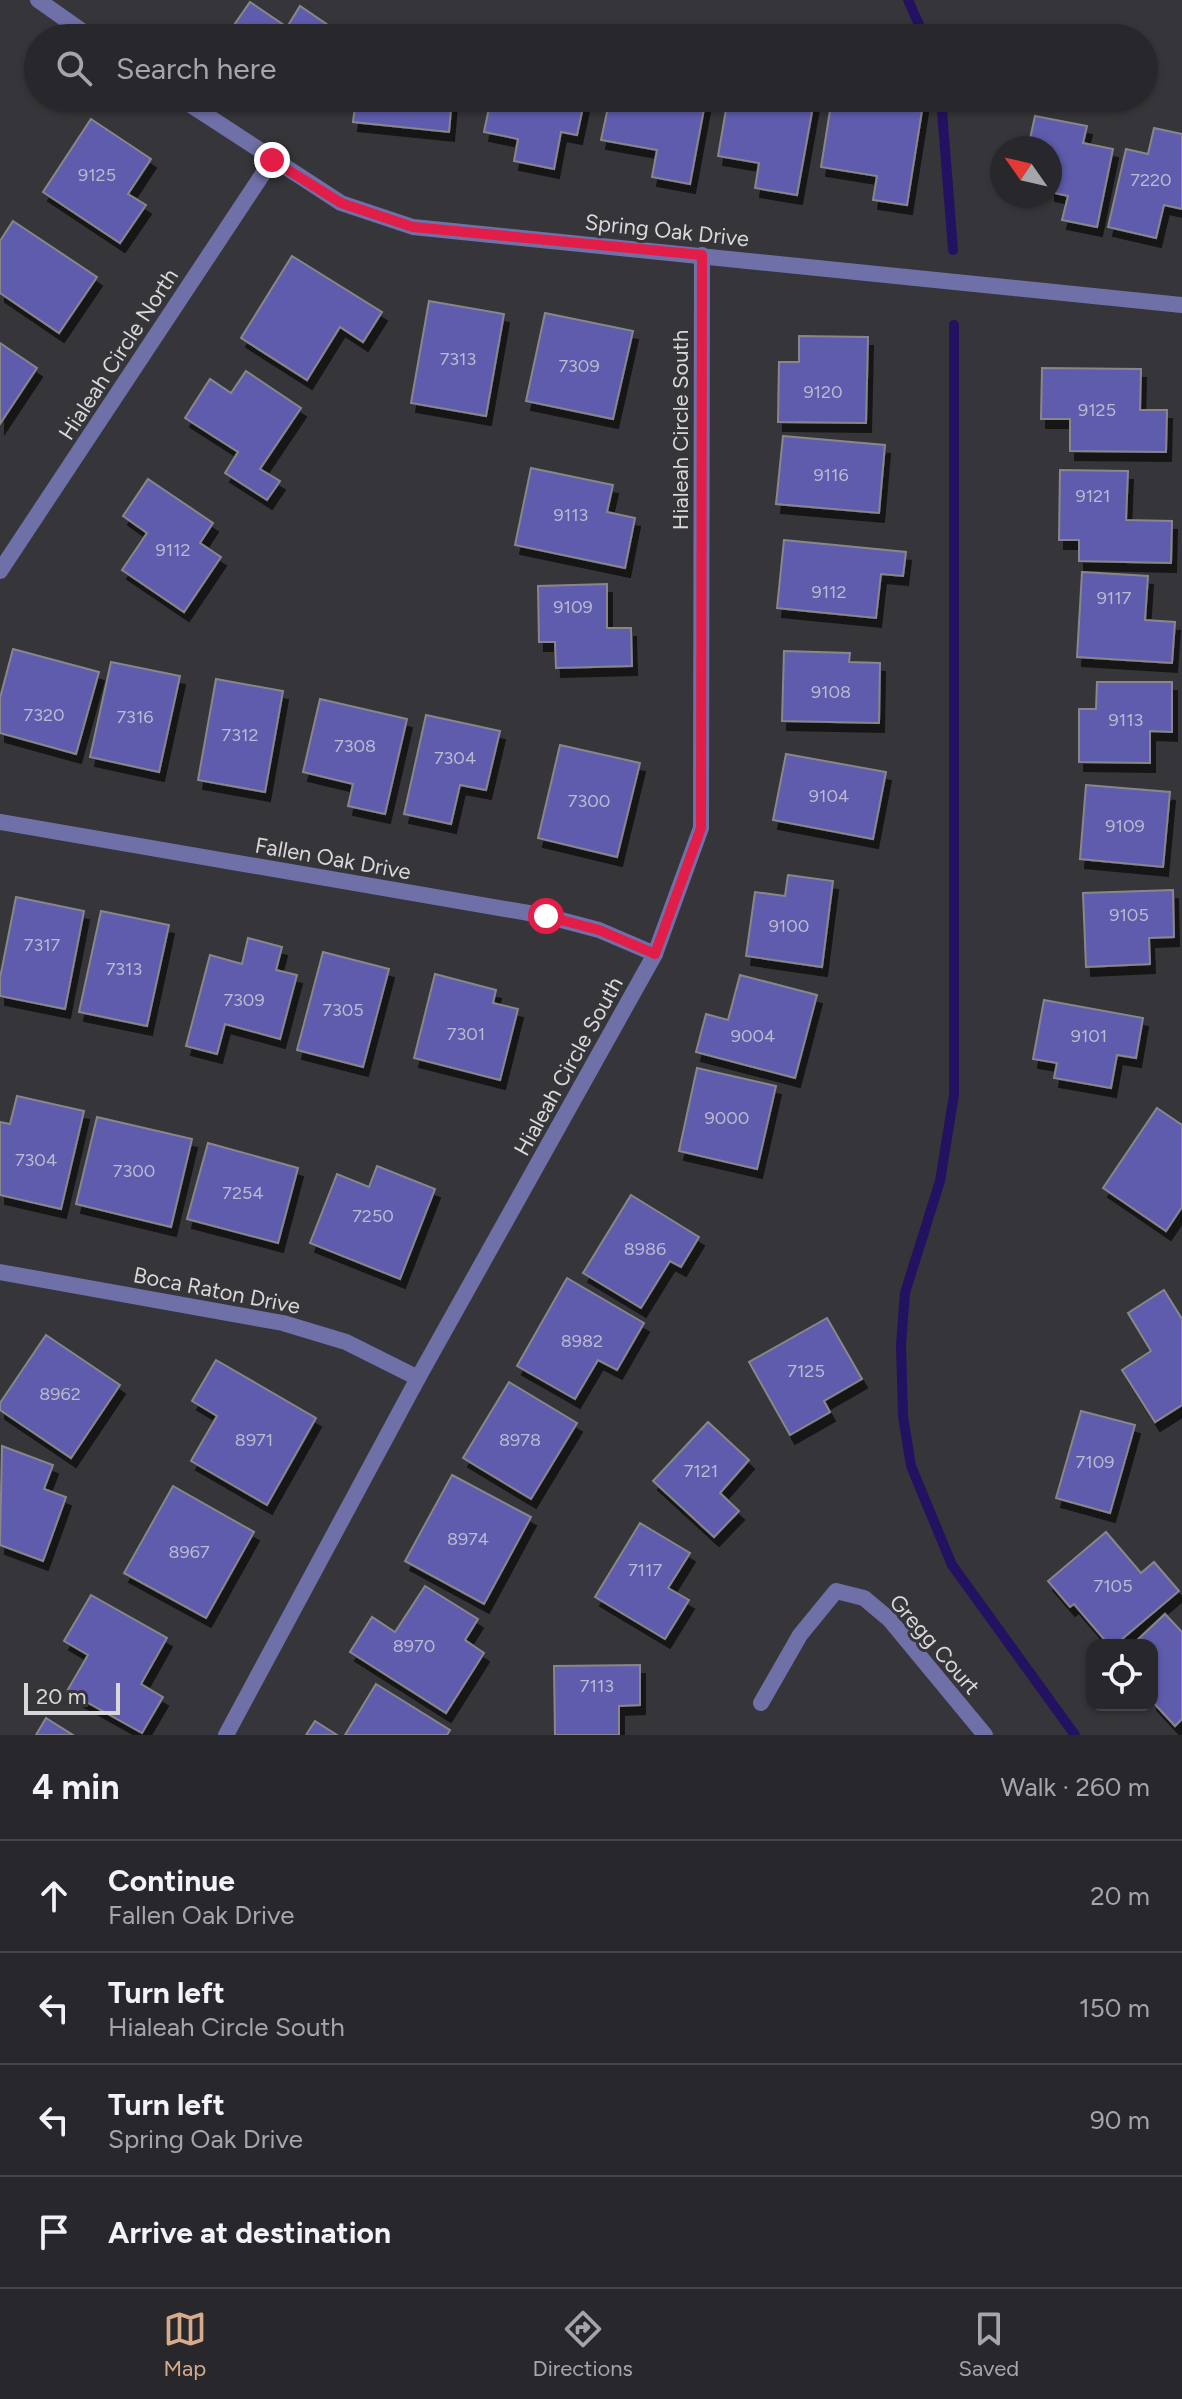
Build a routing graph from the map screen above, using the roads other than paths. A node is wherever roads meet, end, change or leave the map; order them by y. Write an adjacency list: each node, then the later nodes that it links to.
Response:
1 (38, 0): 2 (street)
2 (72, 24)
3 (201, 112): 4 (street, Spring Oak Drive)
4 (272, 160): 5 (street, Spring Oak Drive); 7 (street, Hialeah Circle North)
5 (702, 255): 6 (street, Spring Oak Drive); 9 (street, Hialeah Circle South)
6 (1182, 305)
7 (0, 571)
8 (0, 822): 9 (street, Fallen Oak Drive)
9 (655, 954): 11 (street, Hialeah Circle South)
10 (0, 1272): 11 (street, Boca Raton Drive)
11 (418, 1378): 13 (street, Hialeah Circle South)
12 (761, 1703): 14 (street, Gregg Court)
13 (226, 1735)
14 (985, 1735)

